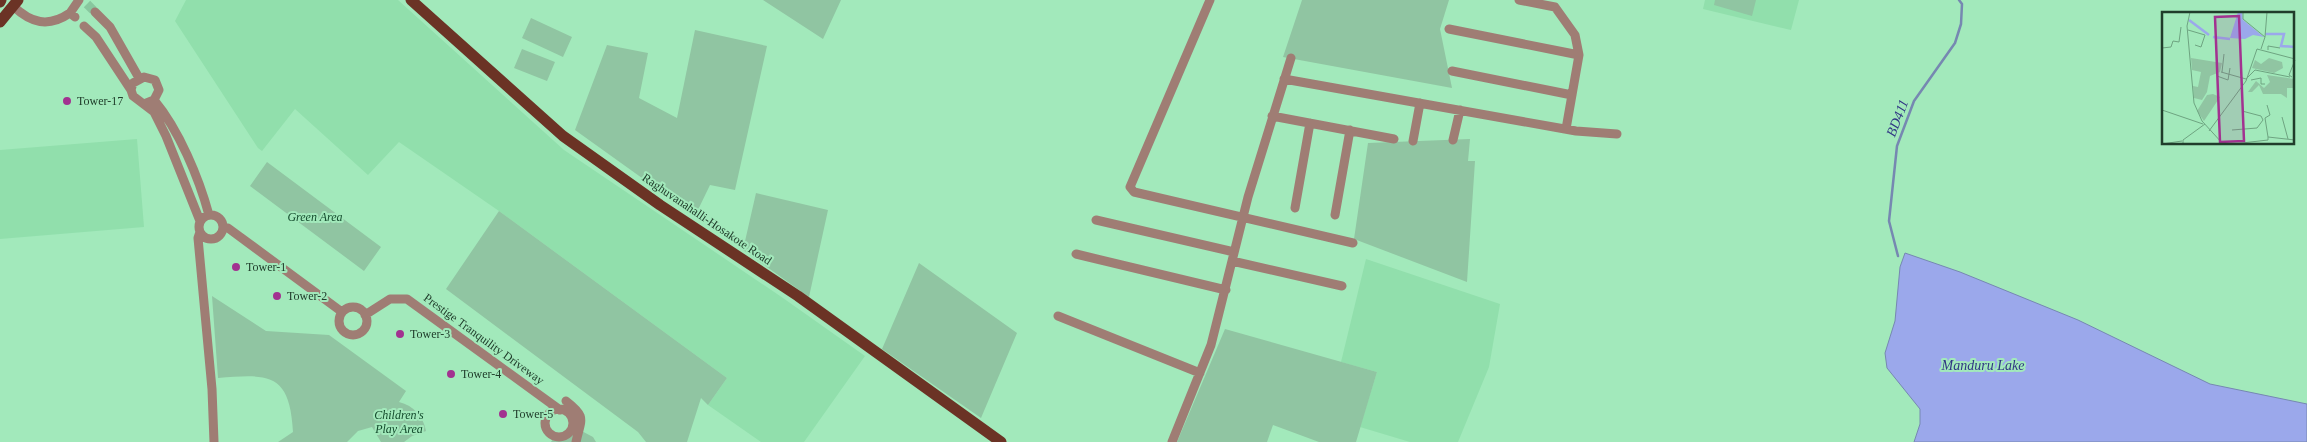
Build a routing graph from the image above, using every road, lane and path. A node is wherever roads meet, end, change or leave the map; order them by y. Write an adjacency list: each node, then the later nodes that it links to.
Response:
1 (411, 0): 51 (main road, Raghuvanahalli-Hosakote Road)
2 (1210, 0): 32 (street)
3 (1519, 0): 10 (street)
4 (83, 1): 5 (street)
5 (15, 3): 7 (main road)
6 (95, 12): 13 (street)
7 (0, 22)
8 (84, 26): 15 (street)
9 (1448, 28): 10 (street)
10 (1579, 55): 16 (street)
11 (1290, 58): 14 (street)
12 (1452, 71): 16 (street)
13 (139, 78): 15 (street); 17 (street)
14 (1284, 79): 18 (street); 21 (street)
15 (131, 90): 19 (street)
16 (1572, 95): 23 (street)
17 (154, 100): 19 (street); 30 (street)
18 (1420, 103): 20 (street); 27 (street)
19 (144, 104): 34 (street)
20 (1460, 110): 23 (street); 28 (street)
21 (1272, 116): 22 (street); 32 (street)
22 (1310, 123): 24 (street); 29 (street)
23 (1566, 129): 25 (street)
24 (1350, 130): 26 (street); 31 (street)
25 (1617, 134)
26 (1394, 138)
27 (1413, 140)
28 (1453, 140)
29 (1295, 208)
30 (209, 215): 34 (street); 35 (street)
31 (1335, 215)
32 (1243, 218): 37 (street); 39 (street)
33 (1096, 220): 39 (street)
34 (200, 221): 36 (street)
35 (224, 228): 36 (street); 42 (street)
36 (200, 232): 49 (street)
37 (1352, 243)
38 (1076, 254): 41 (street)
39 (1233, 257): 40 (street); 41 (street)
40 (1342, 286)
41 (1226, 290): 45 (street)
42 (342, 312): 43 (street); 43 (street)
43 (365, 315): 47 (street, Prestige Tranquility Driveway)
44 (1058, 316): 45 (street)
45 (1200, 373): 52 (street)
46 (566, 401): 50 (street)
47 (560, 410): 48 (street, Prestige Tranquility Driveway); 48 (street, Prestige Tranquility Driveway)
48 (560, 440)
49 (214, 442)
50 (576, 442)
51 (1001, 442)
52 (1172, 442)

